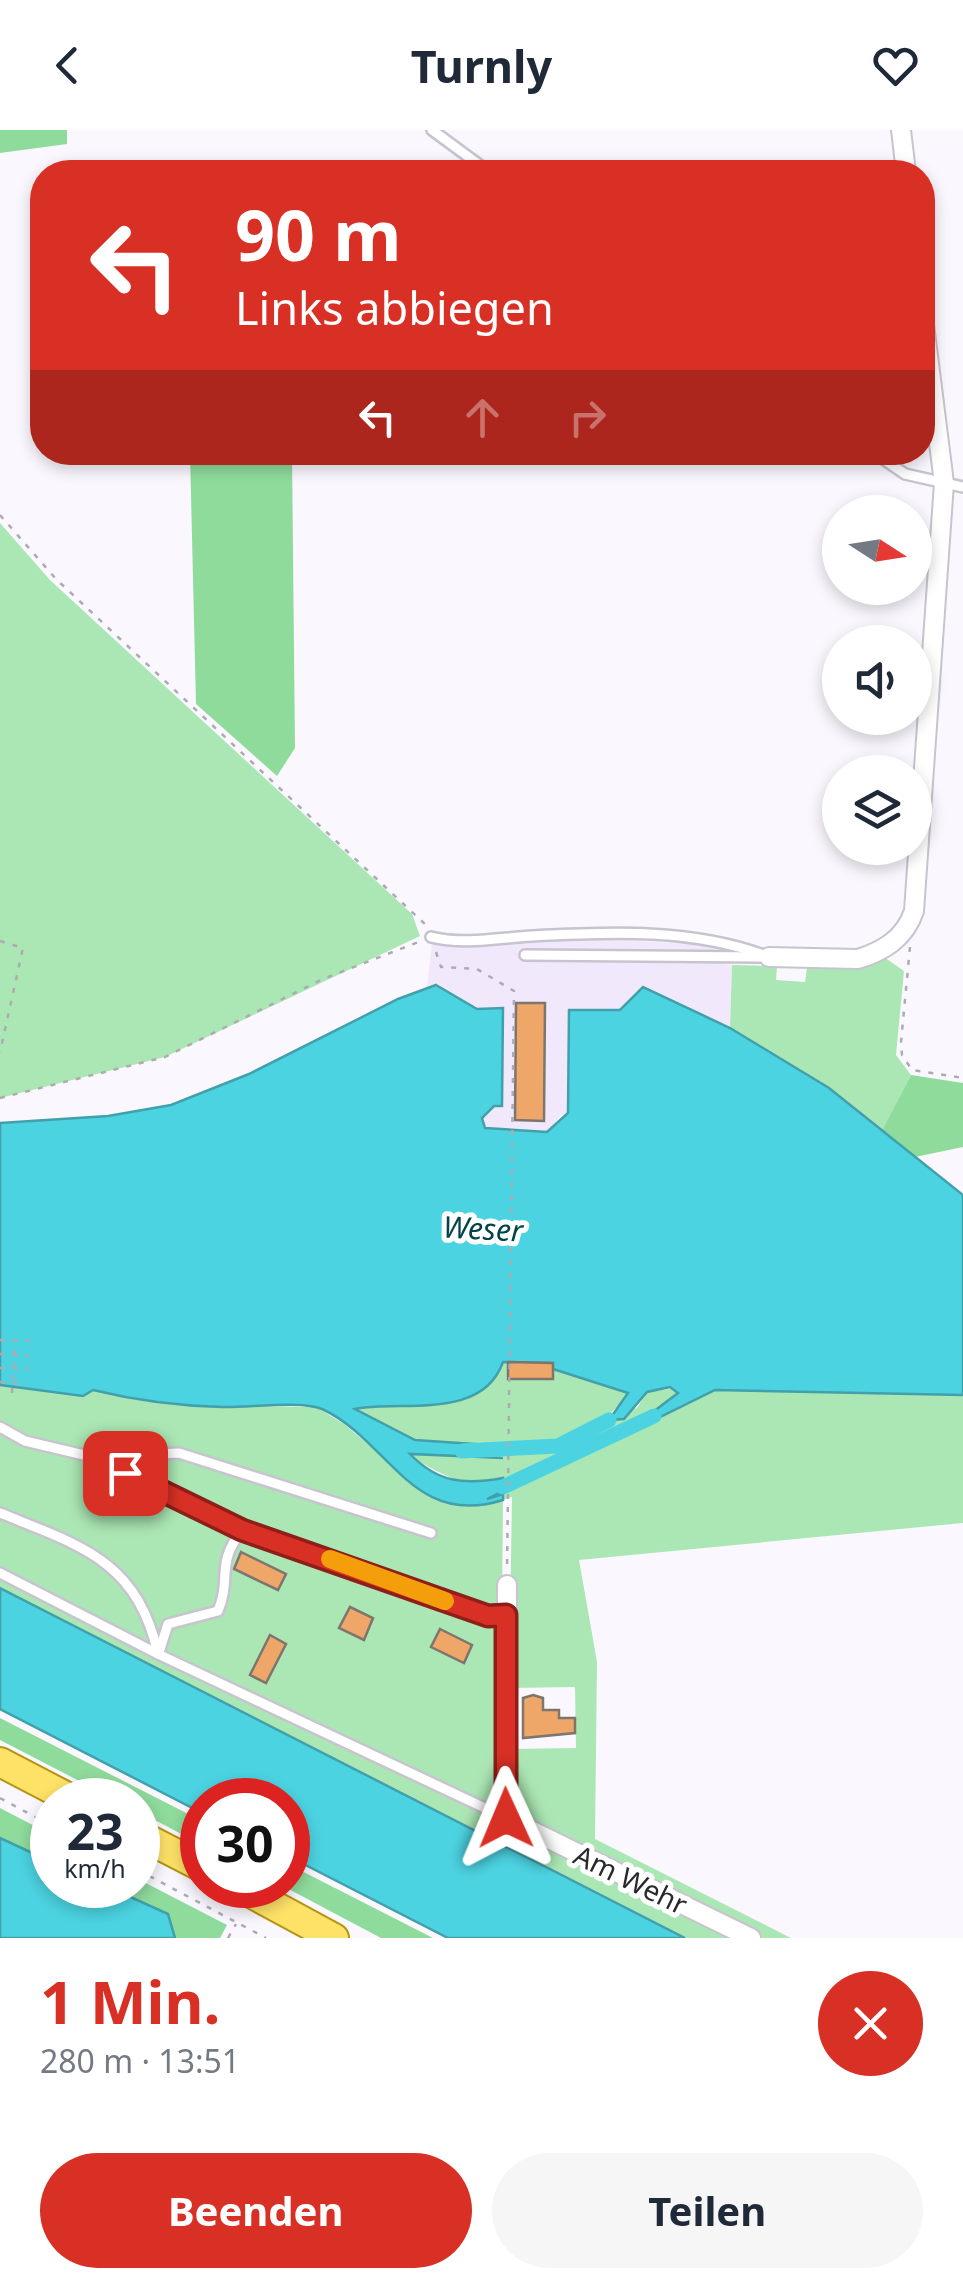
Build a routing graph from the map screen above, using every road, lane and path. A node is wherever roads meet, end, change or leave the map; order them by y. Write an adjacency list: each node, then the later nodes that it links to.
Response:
1 (432, 130): 3 (lane)
2 (900, 130): 4 (street)
3 (473, 160)
4 (904, 160)
5 (935, 411): 7 (street)
6 (892, 465): 7 (lane)
7 (944, 483): 8 (lane); 10 (street)
8 (963, 487)
9 (0, 515): 11 (path)
10 (903, 932): 14 (street); 16 (path)
11 (431, 936): 14 (lane); 17 (path); 37 (path)
12 (0, 941): 15 (path)
13 (525, 955): 14 (lane)
14 (769, 957)
15 (0, 1052)
16 (963, 1078)
17 (0, 1098)
18 (0, 1340): 19 (path)
19 (14, 1340): 20 (path); 22 (path)
20 (30, 1341)
21 (0, 1354): 22 (path)
22 (14, 1355): 23 (path); 25 (path)
23 (29, 1356)
24 (0, 1368): 25 (path)
25 (13, 1369): 26 (path); 28 (path)
26 (29, 1370)
27 (0, 1382): 28 (path)
28 (12, 1383): 29 (path); 30 (path)
29 (27, 1384)
30 (12, 1394)
31 (0, 1427): 32 (lane)
32 (145, 1486): 34 (lane); 35 (lane)
33 (0, 1513): 39 (lane)
34 (242, 1530): 38 (lane); 39 (lane)
35 (431, 1533)
36 (0, 1573): 39 (lane)
37 (507, 1584): 38 (street)
38 (506, 1615): 44 (street)
39 (158, 1654): 44 (lane)
40 (0, 1762): 41 (main road)
41 (31, 1778)
42 (0, 1798): 43 (path)
43 (30, 1814)
44 (506, 1818): 51 (street, Am Wehr)
45 (160, 1882): 47 (path)
46 (279, 1908): 50 (main road)
47 (237, 1923): 48 (path); 49 (path)
48 (228, 1938)
49 (266, 1938)
50 (334, 1938)
51 (751, 1938)

